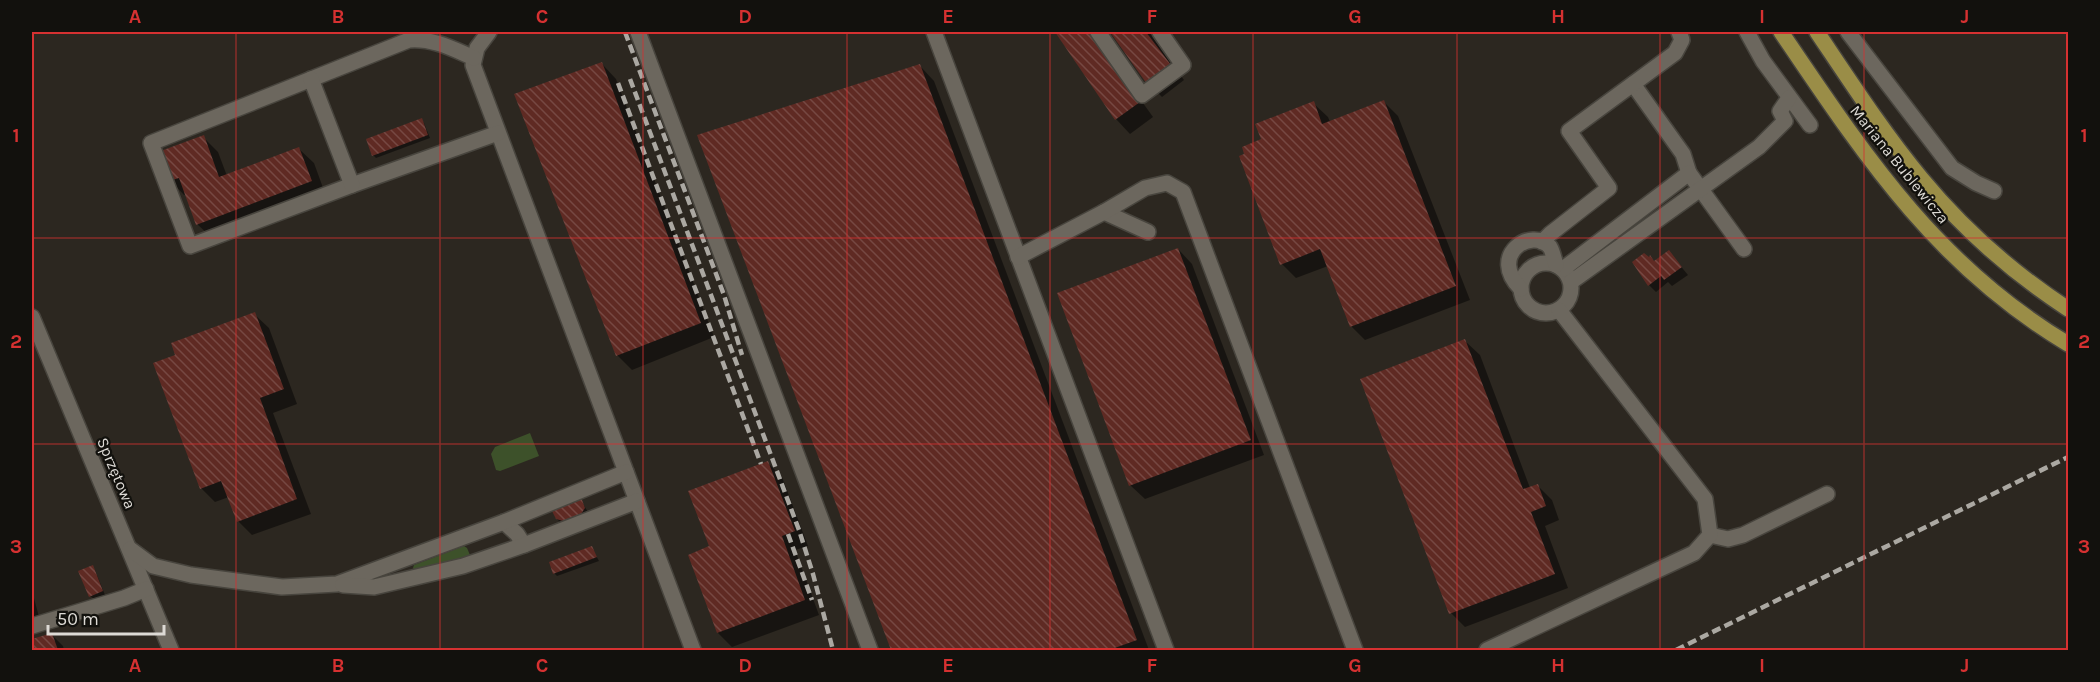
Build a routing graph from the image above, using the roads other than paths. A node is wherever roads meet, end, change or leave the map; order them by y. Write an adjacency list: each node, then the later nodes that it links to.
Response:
1 (489, 32): 11 (street)
2 (638, 32): 45 (street)
3 (934, 32): 25 (street)
4 (1098, 32): 5 (street)
5 (1160, 32)
6 (1679, 32): 13 (street)
7 (1747, 32): 14 (street)
8 (1781, 32): 32 (main road, Mariana Bublewicza)
9 (1816, 32): 28 (main road, Mariana Bublewicza)
10 (1848, 32): 20 (street)
11 (474, 58): 12 (street); 16 (street)
12 (311, 79): 18 (street); 18 (street)
13 (1633, 84): 17 (street); 23 (street)
14 (1789, 98): 15 (street); 19 (street)
15 (1810, 125)
16 (498, 134): 18 (street); 33 (street)
17 (1689, 173): 19 (street); 26 (street)
18 (352, 185)
19 (1701, 190): 24 (street); 26 (street)
20 (1995, 191)
21 (1104, 212): 22 (street); 25 (street); 47 (street)
22 (1148, 232)
23 (1542, 242): 26 (street); 27 (street)
24 (1744, 249)
25 (1018, 257): 46 (street)
26 (1563, 272): 27 (street); 29 (street)
27 (1521, 289): 29 (street)
28 (2068, 309)
29 (1559, 310): 37 (street)
30 (32, 317): 31 (street, Sprzętowa)
31 (36, 341): 39 (street, Sprzętowa)
32 (2068, 344)
33 (626, 472): 35 (street); 36 (street)
34 (1827, 494): 37 (street)
35 (636, 501): 38 (street); 44 (street)
36 (504, 522): 38 (street); 40 (street)
37 (1710, 535): 48 (street)
38 (524, 545): 40 (street)
39 (130, 549): 40 (street); 41 (street, Sprzętowa)
40 (338, 584)
41 (146, 589): 42 (street); 43 (street, Sprzętowa)
42 (32, 626)
43 (170, 648)
44 (693, 651)
45 (870, 651)
46 (1166, 651)
47 (1355, 651)
48 (1487, 651)

